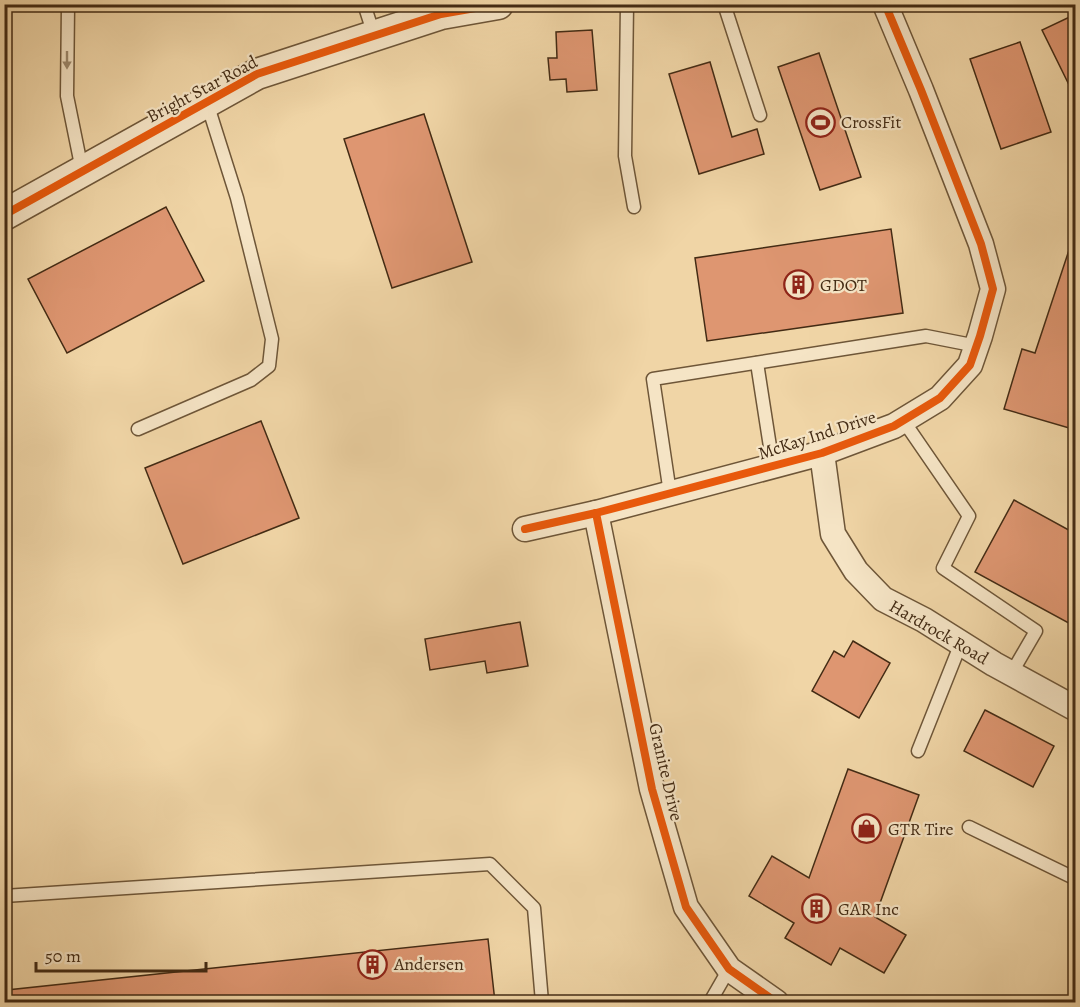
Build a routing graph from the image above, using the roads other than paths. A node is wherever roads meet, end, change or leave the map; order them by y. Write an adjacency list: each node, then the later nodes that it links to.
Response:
1 (72, 4): 10 (lane, one-way to 10)
2 (364, 4): 7 (lane)
3 (627, 4): 11 (lane)
4 (724, 4): 9 (lane)
5 (885, 4): 13 (street, McKay Ind Drive)
6 (486, 6): 7 (street, Bright Star Road)
7 (374, 36): 8 (street, Bright Star Road)
8 (207, 102): 10 (street, Bright Star Road); 16 (lane)
9 (760, 115)
10 (82, 172): 12 (street, Bright Star Road)
11 (634, 207)
12 (4, 215)
13 (977, 346): 14 (lane); 15 (street, McKay Ind Drive)
14 (757, 363): 18 (lane); 19 (lane)
15 (903, 420): 17 (street, McKay Ind Drive); 23 (lane)
16 (138, 429)
17 (822, 453): 18 (street, McKay Ind Drive); 22 (street, Hardrock Road)
18 (772, 466): 19 (street, McKay Ind Drive)
19 (670, 493): 20 (street, McKay Ind Drive)
20 (596, 513): 21 (street, McKay Ind Drive); 29 (street, Granite Drive)
21 (525, 529)
22 (961, 644): 23 (street, Hardrock Road); 25 (lane)
23 (1011, 674): 24 (street, Hardrock Road)
24 (1076, 709)
25 (918, 751)
26 (969, 827): 27 (lane)
27 (1076, 879)
28 (4, 896): 30 (lane)
29 (729, 969): 31 (lane); 32 (street, Granite Drive)
30 (542, 1002)
31 (711, 1002)
32 (776, 1002)

